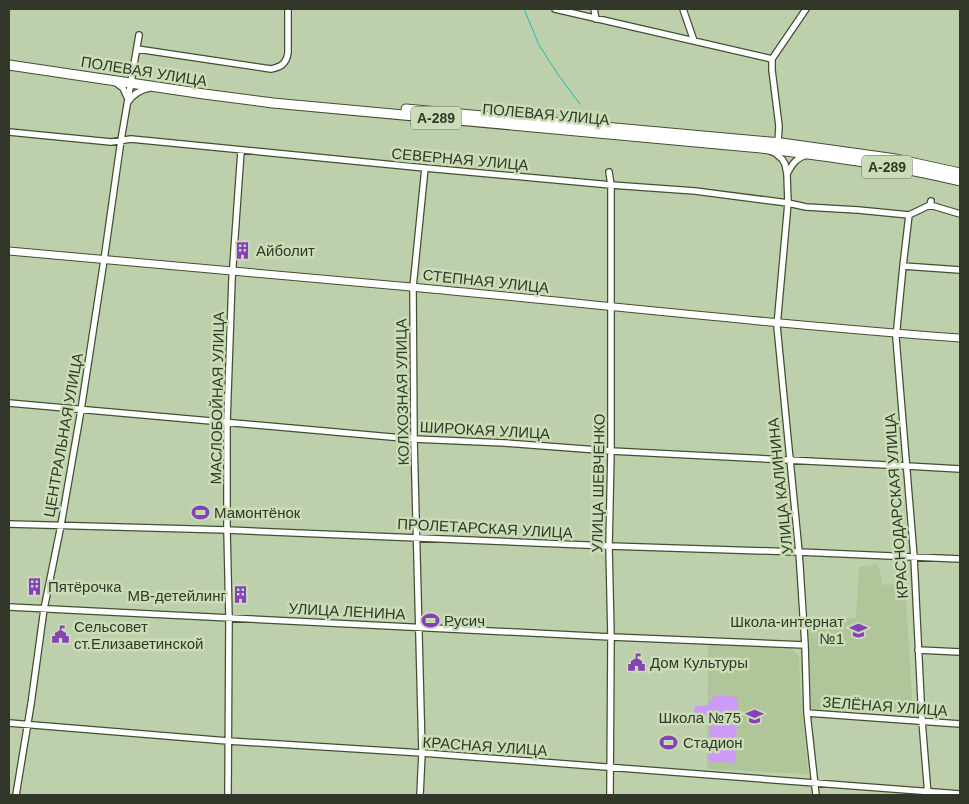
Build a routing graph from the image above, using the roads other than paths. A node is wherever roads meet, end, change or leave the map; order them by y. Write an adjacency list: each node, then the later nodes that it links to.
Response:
1 (288, 9): 9 (street)
2 (555, 9): 6 (street)
3 (594, 9): 6 (street)
4 (683, 9): 8 (street)
5 (806, 9): 11 (street)
6 (596, 18): 8 (street)
7 (139, 35): 9 (street, ЦЕНТРАЛЬНАЯ УЛИЦА)
8 (694, 41): 11 (street)
9 (136, 49): 14 (street, ЦЕНТРАЛЬНАЯ УЛИЦА)
10 (9, 59): 14 (highway, ПОЛЕВАЯ УЛИЦА / А-289)
11 (772, 59): 19 (street)
12 (9, 65): 13 (highway, ПОЛЕВАЯ УЛИЦА / А-289)
13 (113, 80): 14 (highway, ПОЛЕВАЯ УЛИЦА / А-289); 16 (street)
14 (131, 80): 15 (highway, ПОЛЕВАЯ УЛИЦА / А-289); 16 (street, ЦЕНТРАЛЬНАЯ УЛИЦА); 19 (highway, ПОЛЕВАЯ УЛИЦА / А-289)
15 (156, 87): 16 (street, А-289); 20 (highway, ПОЛЕВАЯ УЛИЦА / А-289)
16 (127, 104): 18 (street, ЦЕНТРАЛЬНАЯ УЛИЦА)
17 (9, 132): 18 (street, СЕВЕРНАЯ УЛИЦА)
18 (121, 140): 21 (street, СЕВЕРНАЯ УЛИЦА); 32 (street, ЦЕНТРАЛЬНАЯ УЛИЦА)
19 (778, 142): 26 (highway, ПОЛЕВАЯ УЛИЦА / А-289)
20 (761, 148): 22 (highway, ПОЛЕВАЯ УЛИЦА / А-289); 25 (street, А-289)
21 (241, 151): 23 (street, СЕВЕРНАЯ УЛИЦА); 35 (street, МАСЛОБОЙНАЯ УЛИЦА)
22 (816, 155): 25 (street, А-289); 26 (highway, ПОЛЕВАЯ УЛИЦА / А-289)
23 (425, 168): 27 (street, СЕВЕРНАЯ УЛИЦА); 36 (street, КОЛХОЗНАЯ УЛИЦА)
24 (608, 172): 27 (street, УЛИЦА ШЕВЧЕНКО)
25 (787, 174): 28 (street, УЛИЦА КАЛИНИНА)
26 (960, 179)
27 (611, 185): 28 (street, СЕВЕРНАЯ УЛИЦА); 37 (street, УЛИЦА ШЕВЧЕНКО)
28 (788, 204): 30 (street, СЕВЕРНАЯ УЛИЦА); 38 (street, УЛИЦА КАЛИНИНА)
29 (960, 214): 30 (street)
30 (910, 215): 33 (street, КРАСНОДАРСКАЯ УЛИЦА)
31 (9, 251): 32 (main road, СТЕПНАЯ УЛИЦА)
32 (104, 260): 35 (main road, СТЕПНАЯ УЛИЦА); 42 (street, ЦЕНТРАЛЬНАЯ УЛИЦА)
33 (903, 266): 34 (street); 39 (street, КРАСНОДАРСКАЯ УЛИЦА)
34 (960, 270)
35 (233, 271): 36 (main road, СТЕПНАЯ УЛИЦА); 43 (street, МАСЛОБОЙНАЯ УЛИЦА)
36 (413, 287): 37 (main road, СТЕПНАЯ УЛИЦА); 44 (street, КОЛХОЗНАЯ УЛИЦА)
37 (611, 307): 38 (main road, СТЕПНАЯ УЛИЦА); 45 (street, УЛИЦА ШЕВЧЕНКО)
38 (777, 322): 39 (main road, СТЕПНАЯ УЛИЦА); 46 (street, УЛИЦА КАЛИНИНА)
39 (896, 334): 40 (main road, СТЕПНАЯ УЛИЦА); 47 (street, КРАСНОДАРСКАЯ УЛИЦА)
40 (960, 338)
41 (9, 403): 42 (street, ШИРОКАЯ УЛИЦА)
42 (81, 410): 43 (street, ШИРОКАЯ УЛИЦА); 50 (street, ЦЕНТРАЛЬНАЯ УЛИЦА)
43 (227, 422): 44 (street, ШИРОКАЯ УЛИЦА); 51 (street, МАСЛОБОЙНАЯ УЛИЦА)
44 (414, 439): 45 (street, ШИРОКАЯ УЛИЦА); 52 (street, КОЛХОЗНАЯ УЛИЦА)
45 (611, 451): 46 (street, ШИРОКАЯ УЛИЦА); 53 (street, УЛИЦА ШЕВЧЕНКО)
46 (789, 460): 47 (street, ШИРОКАЯ УЛИЦА); 54 (street, УЛИЦА КАЛИНИНА)
47 (906, 466): 48 (street, ШИРОКАЯ УЛИЦА); 55 (street, КРАСНОДАРСКАЯ УЛИЦА)
48 (960, 469)
49 (9, 524): 50 (street, ПРОЛЕТАРСКАЯ УЛИЦА)
50 (61, 525): 51 (street, ПРОЛЕТАРСКАЯ УЛИЦА); 58 (street, ЦЕНТРАЛЬНАЯ УЛИЦА)
51 (227, 530): 52 (street, ПРОЛЕТАРСКАЯ УЛИЦА); 59 (street, МАСЛОБОЙНАЯ УЛИЦА)
52 (417, 537): 53 (street, ПРОЛЕТАРСКАЯ УЛИЦА); 60 (street, КОЛХОЗНАЯ УЛИЦА)
53 (609, 546): 54 (street, ПРОЛЕТАРСКАЯ УЛИЦА); 61 (street, УЛИЦА ШЕВЧЕНКО)
54 (799, 552): 55 (street, ПРОЛЕТАРСКАЯ УЛИЦА); 62 (street, УЛИЦА КАЛИНИНА)
55 (914, 557): 56 (street, ПРОЛЕТАРСКАЯ УЛИЦА); 63 (street, КРАСНОДАРСКАЯ УЛИЦА)
56 (960, 559)
57 (9, 607): 58 (street, УЛИЦА ЛЕНИНА)
58 (44, 609): 59 (street, УЛИЦА ЛЕНИНА); 69 (street, ЦЕНТРАЛЬНАЯ УЛИЦА)
59 (229, 618): 60 (street, УЛИЦА ЛЕНИНА); 70 (street, МАСЛОБОЙНАЯ УЛИЦА)
60 (419, 627): 61 (street, УЛИЦА ЛЕНИНА); 71 (street, КОЛХОЗНАЯ УЛИЦА)
61 (611, 636): 62 (street, УЛИЦА ЛЕНИНА); 72 (street, УЛИЦА ШЕВЧЕНКО)
62 (805, 644): 65 (street, УЛИЦА КАЛИНИНА)
63 (918, 650): 64 (street); 66 (street, КРАСНОДАРСКАЯ УЛИЦА)
64 (960, 652)
65 (807, 713): 66 (street, ЗЕЛЁНАЯ УЛИЦА); 73 (street, УЛИЦА КАЛИНИНА)
66 (922, 721): 68 (street, ЗЕЛЁНАЯ УЛИЦА); 74 (street, КРАСНОДАРСКАЯ УЛИЦА)
67 (9, 723): 69 (street, КРАСНАЯ УЛИЦА)
68 (960, 724)
69 (28, 725): 70 (street, КРАСНАЯ УЛИЦА); 76 (street, ЦЕНТРАЛЬНАЯ УЛИЦА)
70 (228, 741): 71 (street, КРАСНАЯ УЛИЦА); 77 (street, МАСЛОБОЙНАЯ УЛИЦА)
71 (422, 754): 72 (street, КРАСНАЯ УЛИЦА); 78 (street, КОЛХОЗНАЯ УЛИЦА)
72 (611, 768): 73 (street, КРАСНАЯ УЛИЦА); 79 (street, УЛИЦА ШЕВЧЕНКО)
73 (815, 784): 74 (street, КРАСНАЯ УЛИЦА); 80 (street, УЛИЦА КАЛИНИНА)
74 (928, 794): 75 (street, КРАСНАЯ УЛИЦА)
75 (960, 794)
76 (16, 795)
77 (228, 795)
78 (420, 795)
79 (610, 795)
80 (816, 795)

